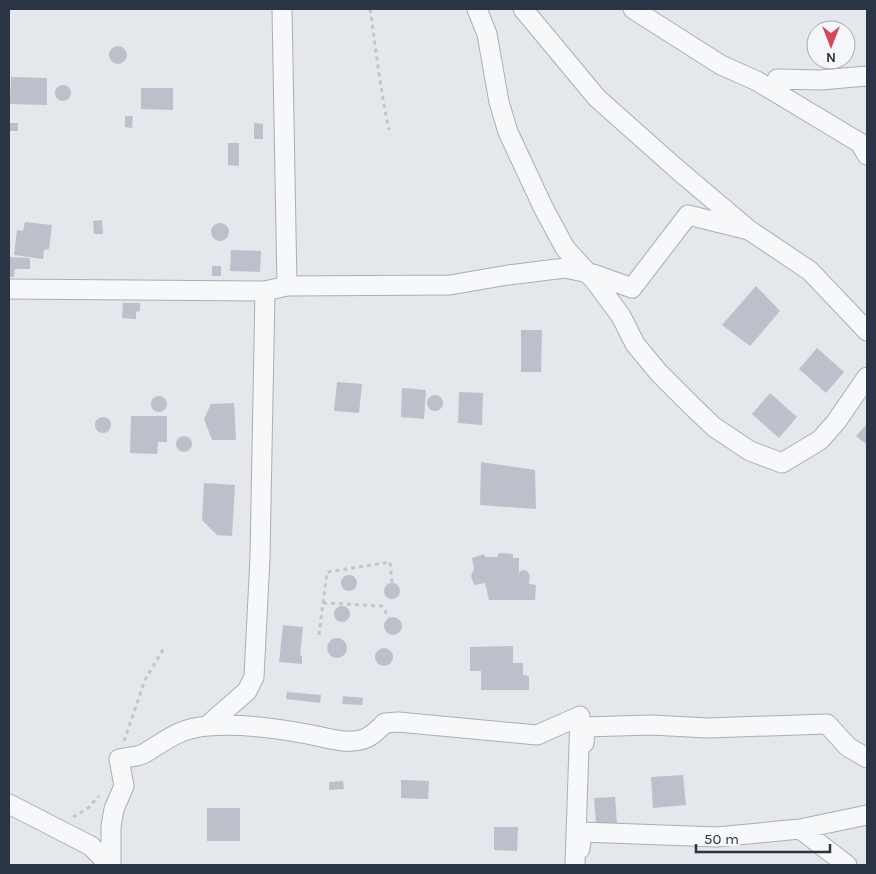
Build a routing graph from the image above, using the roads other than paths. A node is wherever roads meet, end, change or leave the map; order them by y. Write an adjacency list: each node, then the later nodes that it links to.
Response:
1 (282, 9): 12 (street)
2 (477, 9): 11 (street)
3 (512, 9): 6 (street)
4 (523, 9): 6 (street)
5 (637, 12): 8 (street); 9 (street)
6 (538, 27): 10 (street)
7 (867, 76): 8 (street)
8 (777, 79): 9 (street)
9 (865, 149)
10 (750, 230): 11 (street); 15 (street)
11 (588, 273): 12 (street); 16 (street)
12 (287, 286): 14 (street)
13 (9, 289): 14 (street)
14 (265, 291): 17 (street)
15 (867, 331)
16 (867, 377)
17 (207, 726): 23 (street); 24 (street)
18 (867, 758): 22 (street)
19 (9, 804): 23 (street)
20 (867, 814): 21 (street)
21 (800, 829): 22 (street); 25 (street)
22 (582, 832): 24 (street)
23 (110, 865)
24 (576, 865)
25 (847, 865)

